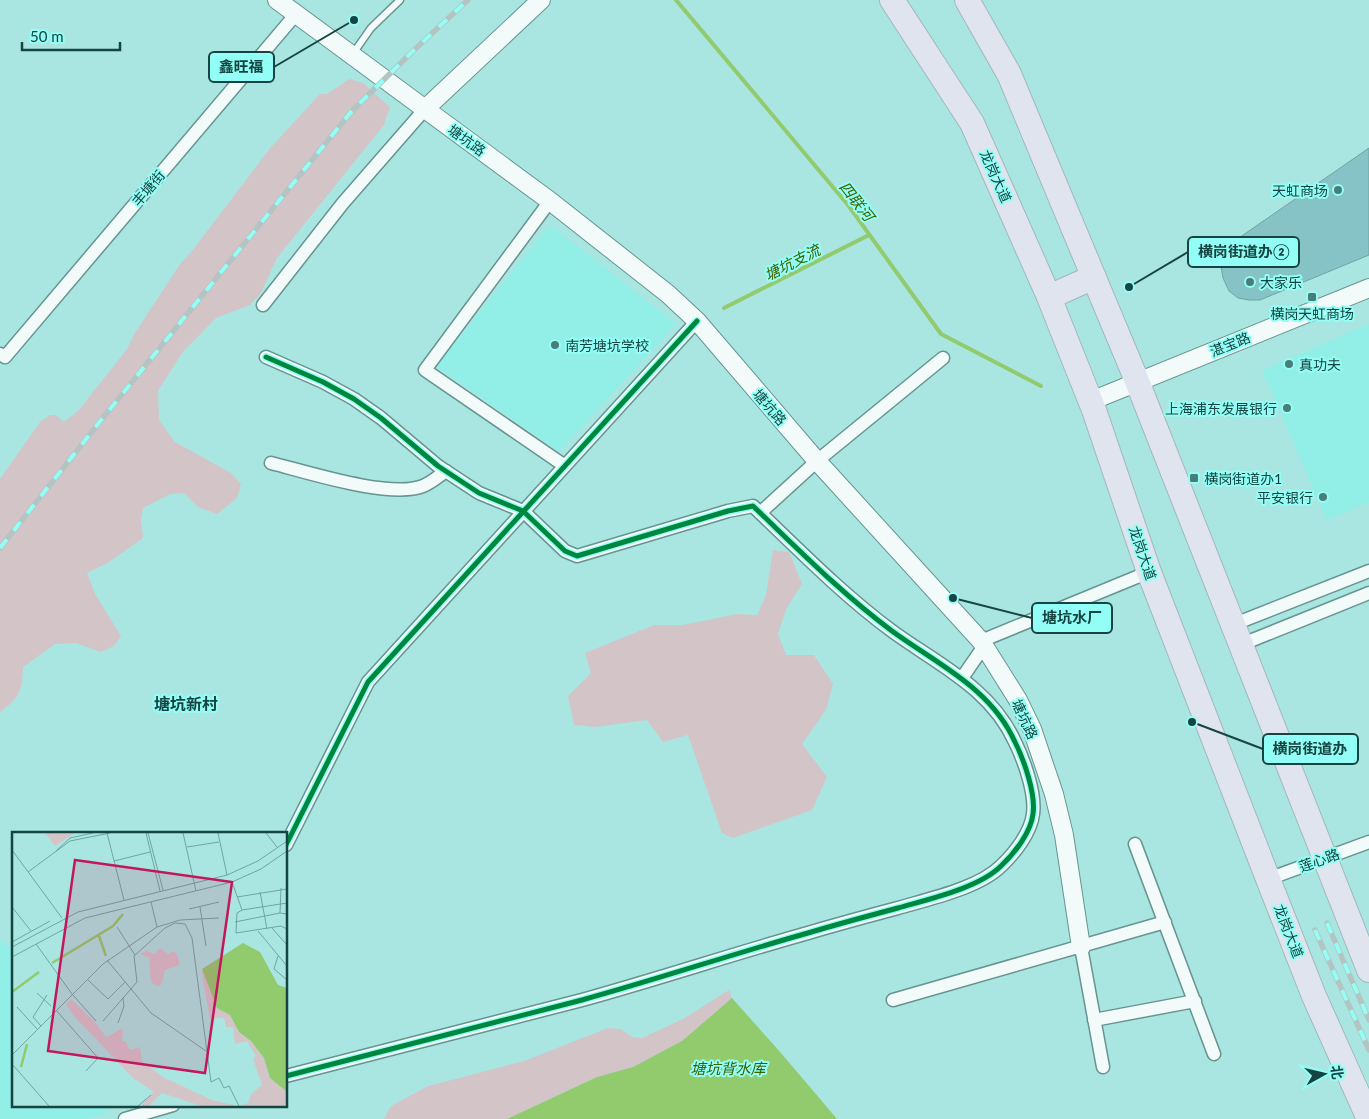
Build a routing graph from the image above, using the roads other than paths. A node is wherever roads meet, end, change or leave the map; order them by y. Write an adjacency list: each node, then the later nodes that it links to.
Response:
1 (278, 0): 6 (street, 塘坑路)
2 (400, 0): 7 (lane)
3 (541, 0): 8 (street)
4 (892, 0): 12 (highway, 龙岗大道)
5 (967, 0): 10 (highway)
6 (296, 14): 7 (street, 塘坑路); 15 (street, 丰塘街)
7 (352, 56): 8 (street, 塘坑路)
8 (425, 109): 9 (street, 塘坑路); 13 (street)
9 (550, 201): 14 (street, 塘坑路); 22 (street)
10 (1094, 277): 12 (highway); 18 (highway)
11 (1369, 288): 18 (street, 湛宝路)
12 (1049, 297): 19 (highway, 龙岗大道)
13 (263, 305)
14 (696, 321): 20 (street, 塘坑路); 22 (street)
15 (0, 354)
16 (266, 357): 23 (street)
17 (943, 358): 20 (street)
18 (1137, 382): 19 (street, 湛宝路); 29 (highway)
19 (1090, 401): 27 (highway, 龙岗大道)
20 (817, 461): 25 (street); 30 (street, 塘坑路)
21 (270, 463): 23 (street)
22 (565, 466): 24 (street)
23 (446, 471): 24 (street)
24 (523, 511): 25 (street); 32 (street)
25 (760, 513): 31 (street)
26 (1369, 571): 29 (street)
27 (1149, 572): 30 (street); 36 (highway, 龙岗大道)
28 (1369, 593): 29 (street)
29 (1236, 635): 35 (highway)
30 (983, 644): 31 (street); 38 (street, 塘坑路)
31 (962, 678): 45 (street)
32 (288, 841)
33 (1369, 842): 35 (street, 莲心路)
34 (1135, 844): 37 (street)
35 (1324, 858): 36 (street, 莲心路); 39 (highway)
36 (1268, 879): 49 (highway, 龙岗大道)
37 (1165, 922): 38 (street); 41 (street)
38 (1081, 947): 40 (street); 42 (street)
39 (1369, 970)
40 (893, 1000)
41 (1195, 1001): 42 (street); 43 (street)
42 (1094, 1020): 44 (street)
43 (1214, 1054)
44 (1102, 1067)
45 (288, 1075)
46 (167, 1106): 47 (street)
47 (154, 1108): 48 (street)
48 (125, 1119)
49 (1369, 1119)

